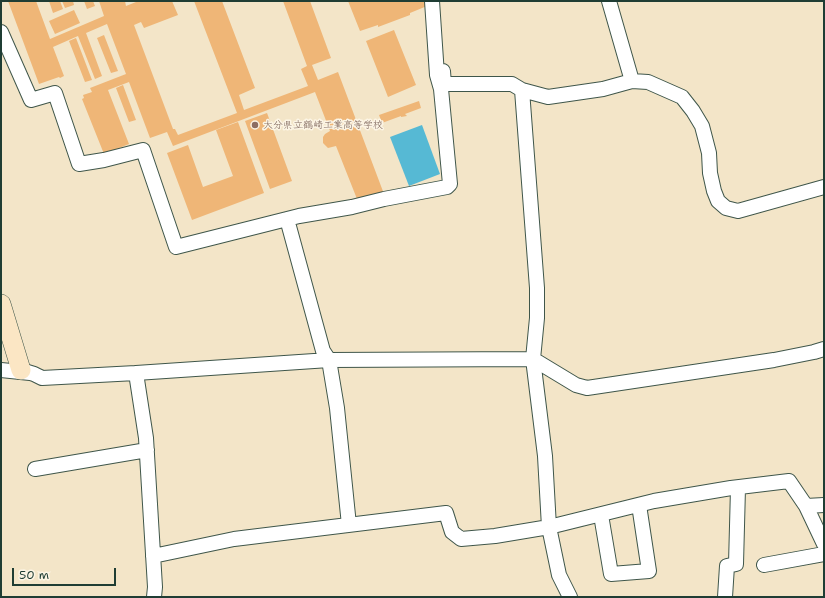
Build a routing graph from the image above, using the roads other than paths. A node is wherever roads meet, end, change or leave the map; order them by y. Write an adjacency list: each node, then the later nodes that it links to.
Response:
1 (432, 1): 8 (street)
2 (439, 1): 6 (street)
3 (609, 1): 5 (street)
4 (1, 32): 8 (street)
5 (632, 81): 6 (street); 7 (street)
6 (522, 90): 11 (street)
7 (824, 187)
8 (287, 219): 12 (street)
9 (1, 304): 14 (street)
10 (824, 349): 11 (street)
11 (533, 359): 12 (street); 24 (street)
12 (329, 360): 15 (street); 23 (street)
13 (1, 370): 14 (street)
14 (27, 372): 15 (street)
15 (136, 374): 16 (street)
16 (147, 450): 17 (street); 27 (street)
17 (35, 469)
18 (738, 488): 19 (street); 21 (street); 31 (street)
19 (639, 505): 22 (street); 22 (street)
20 (824, 505): 21 (street)
21 (806, 506): 25 (street)
22 (601, 515): 24 (street)
23 (350, 525): 24 (street); 27 (street)
24 (549, 528): 30 (street)
25 (824, 544)
26 (824, 554): 28 (street)
27 (153, 556): 29 (street)
28 (764, 565)
29 (154, 597)
30 (570, 597)
31 (725, 597)

